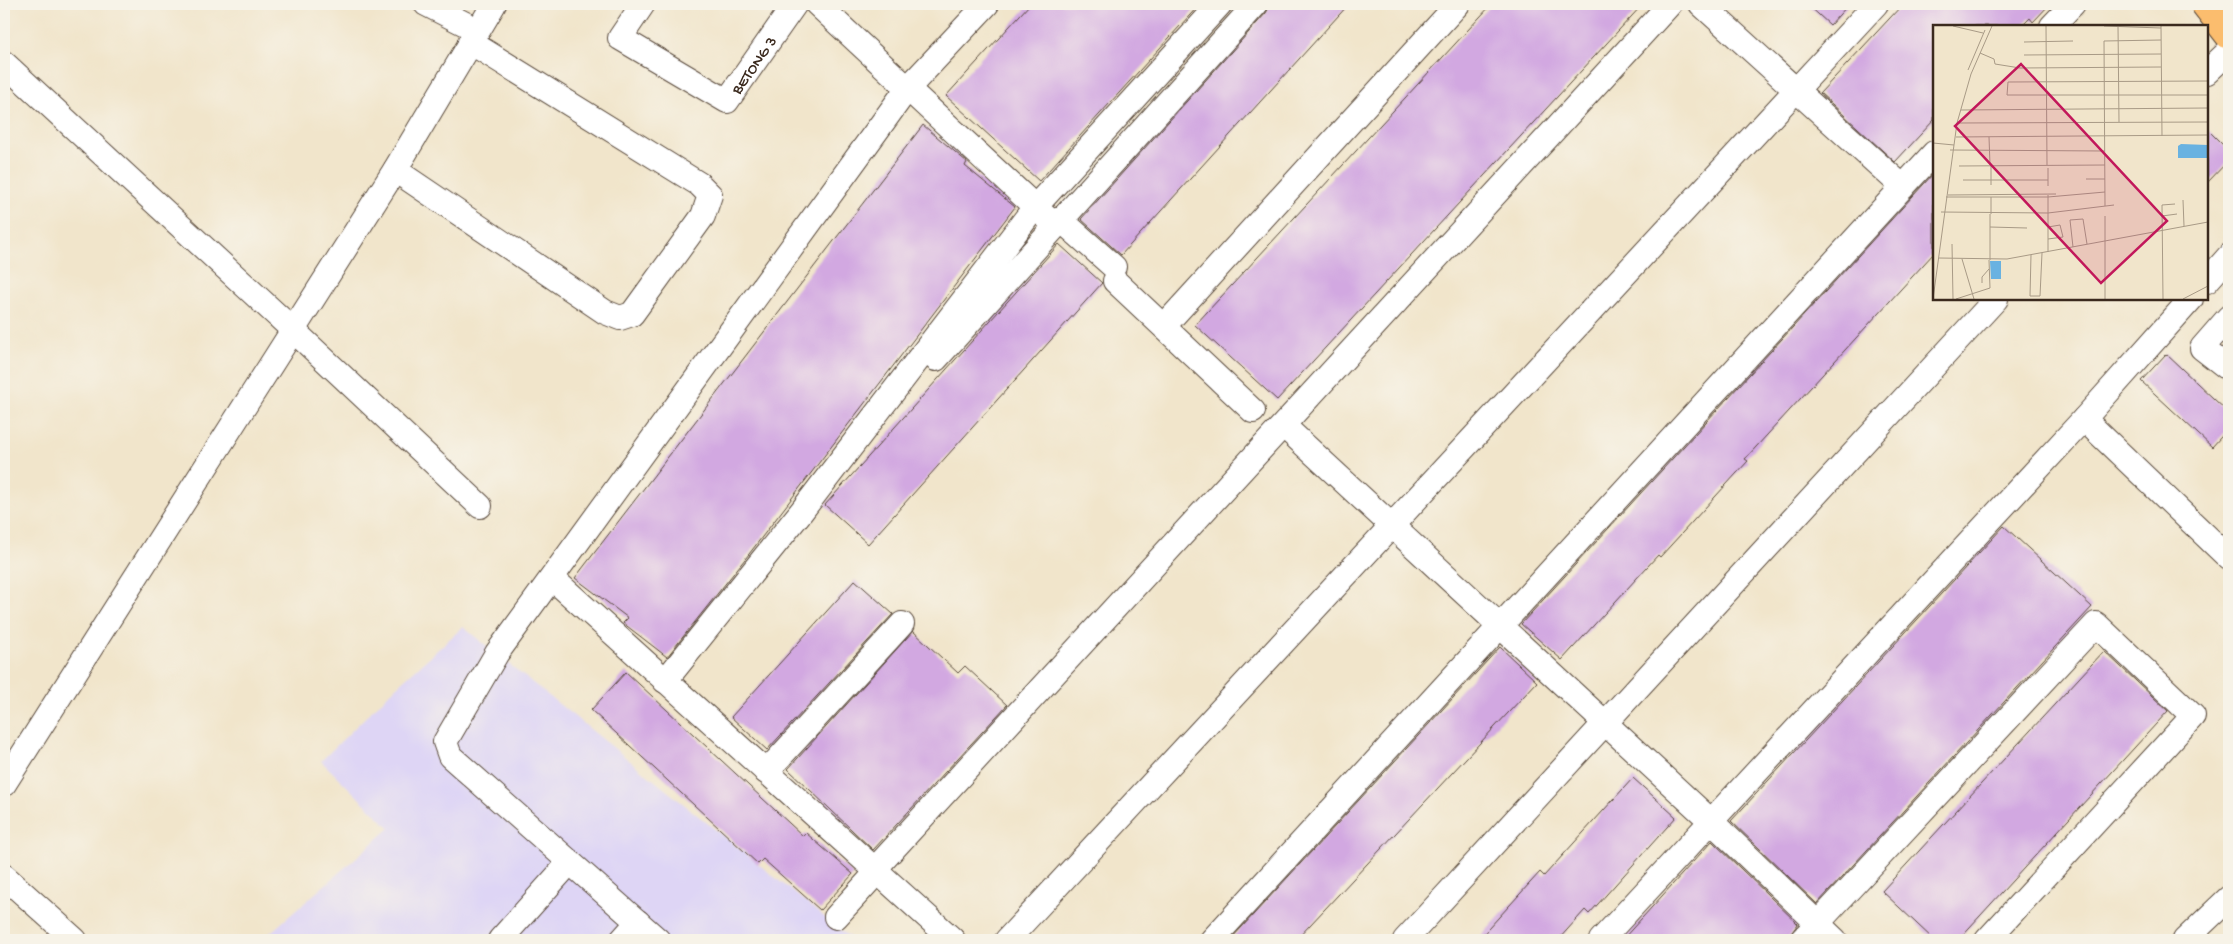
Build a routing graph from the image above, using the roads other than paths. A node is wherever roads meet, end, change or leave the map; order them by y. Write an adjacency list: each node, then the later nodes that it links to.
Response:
1 (426, 4): 17 (street)
2 (494, 4): 17 (street)
3 (643, 4): 4 (street, BETONG 3)
4 (795, 4)
5 (817, 4): 21 (street)
6 (987, 4): 21 (street)
7 (1220, 4): 26 (street)
8 (1256, 4): 27 (street)
9 (1458, 4): 33 (street)
10 (1670, 4): 38 (street)
11 (1702, 4): 22 (street)
12 (1876, 4): 22 (street)
13 (2073, 4): 15 (street)
14 (2205, 4): 16 (highway)
15 (2053, 25)
16 (2229, 35)
17 (474, 36): 24 (street); 24 (street)
18 (2229, 51): 20 (street)
19 (4, 62): 34 (street)
20 (2208, 71)
21 (912, 84): 26 (street); 43 (street)
22 (1796, 89): 25 (street); 41 (street)
23 (1933, 154): 25 (street)
24 (396, 170): 34 (street)
25 (1903, 187): 45 (street)
26 (1040, 201): 27 (street); 40 (street)
27 (1060, 219): 33 (street); 40 (street)
28 (2229, 256): 29 (street)
29 (2208, 280)
30 (1995, 300): 47 (street)
31 (2190, 300): 37 (street)
32 (2229, 317): 35 (street)
33 (1164, 326): 36 (street)
34 (294, 330): 39 (street); 49 (street)
35 (2229, 369)
36 (1253, 411)
37 (2084, 419): 42 (street); 50 (street)
38 (1284, 426): 41 (street); 52 (street)
39 (480, 506)
40 (801, 512): 46 (street)
41 (1391, 526): 45 (street); 63 (street)
42 (2229, 558)
43 (552, 578): 46 (street); 51 (street)
44 (902, 624): 48 (street)
45 (1500, 627): 47 (street); 64 (street)
46 (665, 681): 48 (street)
47 (1603, 723): 50 (street); 65 (street)
48 (766, 772): 52 (street)
49 (4, 784)
50 (1712, 822): 57 (street); 66 (street)
51 (570, 862): 56 (street); 59 (street)
52 (876, 871): 55 (street); 62 (street)
53 (4, 876): 58 (street)
54 (2229, 898): 69 (street)
55 (836, 917)
56 (638, 922): 60 (street); 61 (street)
57 (1810, 932): 67 (street); 68 (street)
58 (73, 940)
59 (500, 940)
60 (622, 940)
61 (658, 940)
62 (953, 940)
63 (1007, 940)
64 (1212, 940)
65 (1405, 940)
66 (1601, 940)
67 (1835, 940)
68 (1987, 940)
69 (2185, 940)

